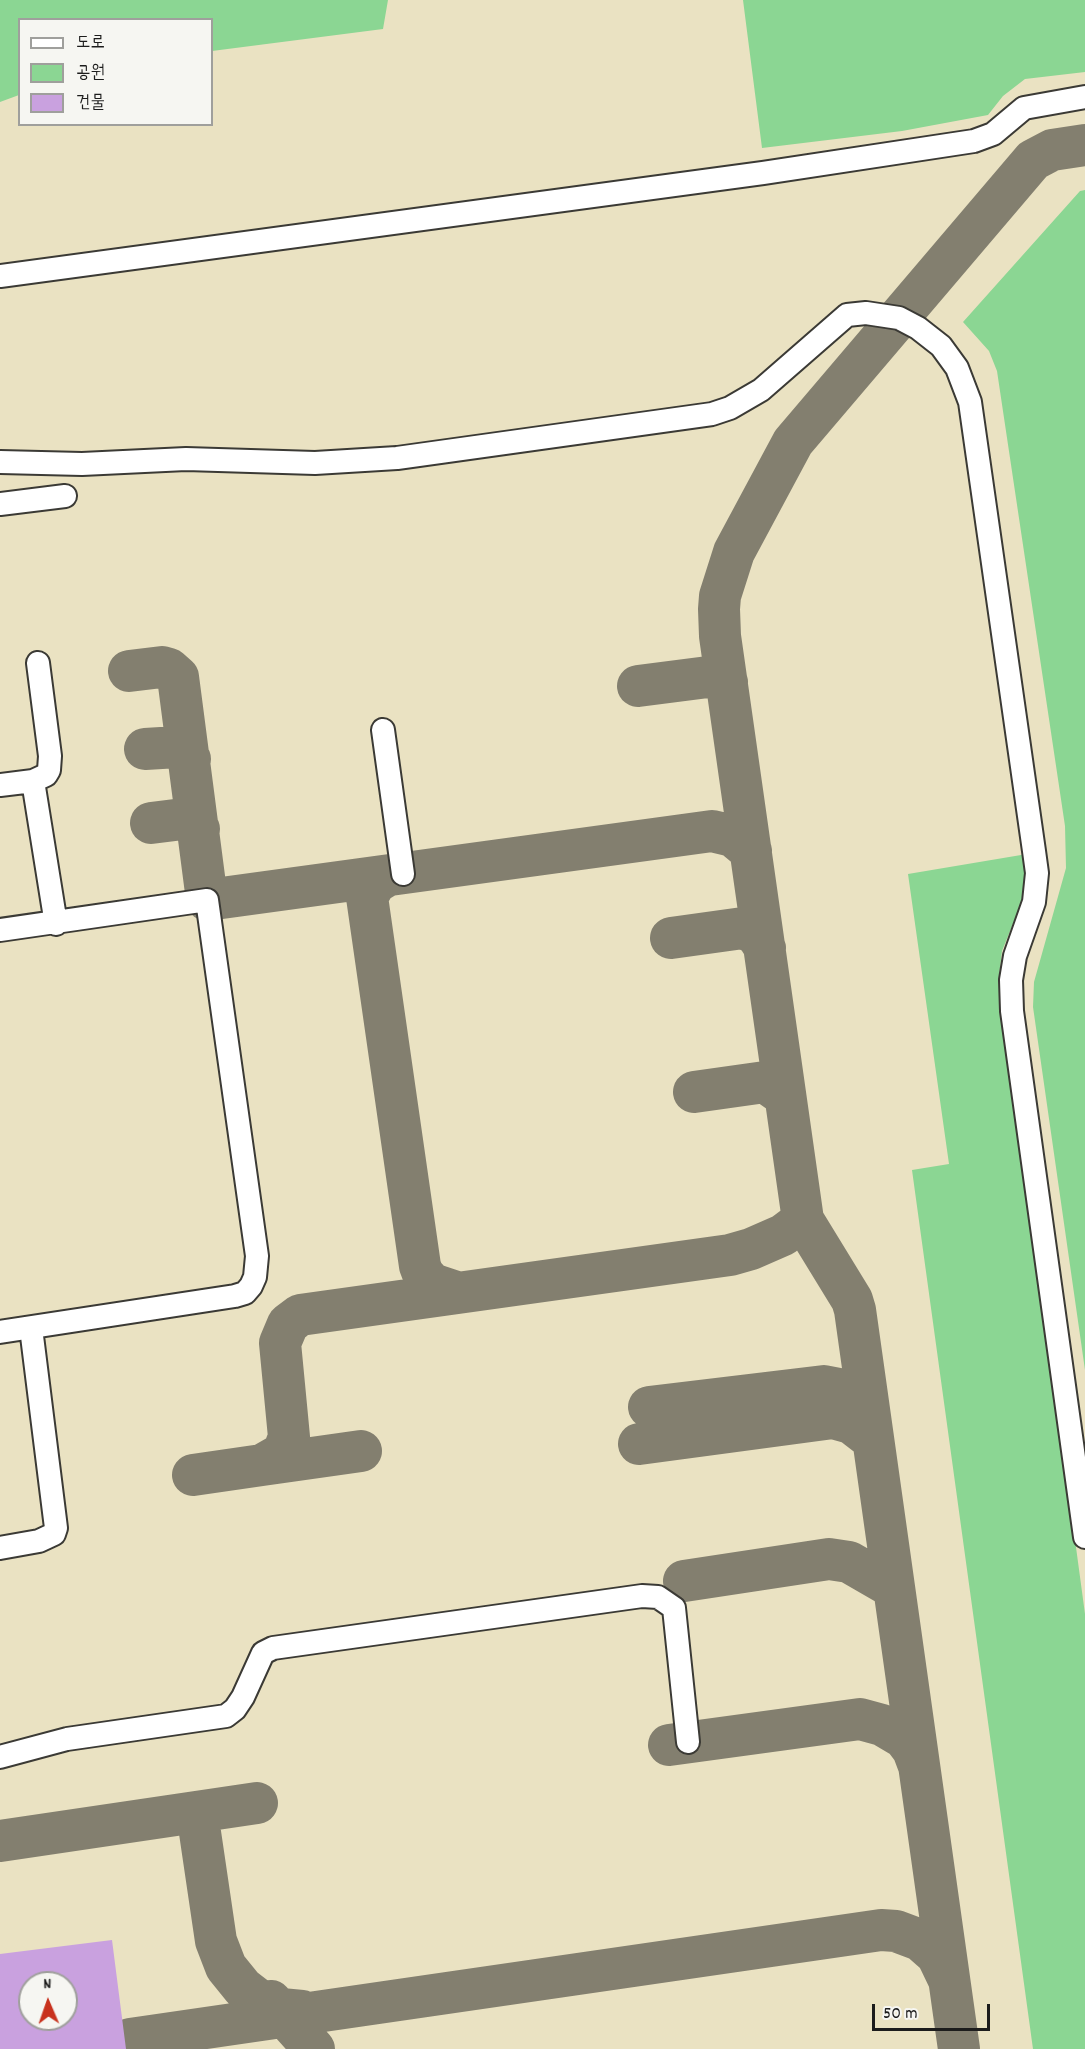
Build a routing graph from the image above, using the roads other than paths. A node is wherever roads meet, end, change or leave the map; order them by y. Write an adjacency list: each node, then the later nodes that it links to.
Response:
1 (1085, 97): 2 (lane)
2 (0, 276)
3 (0, 462): 15 (lane)
4 (65, 496): 5 (lane)
5 (0, 504)
6 (38, 663): 8 (lane)
7 (383, 730): 10 (lane)
8 (33, 781): 9 (lane); 11 (lane)
9 (0, 785)
10 (403, 874)
11 (56, 924): 12 (lane); 13 (lane)
12 (0, 930)
13 (31, 1328): 14 (lane); 16 (lane)
14 (0, 1332)
15 (1085, 1537)
16 (0, 1548)
17 (688, 1742): 18 (lane)
18 (0, 1757)

